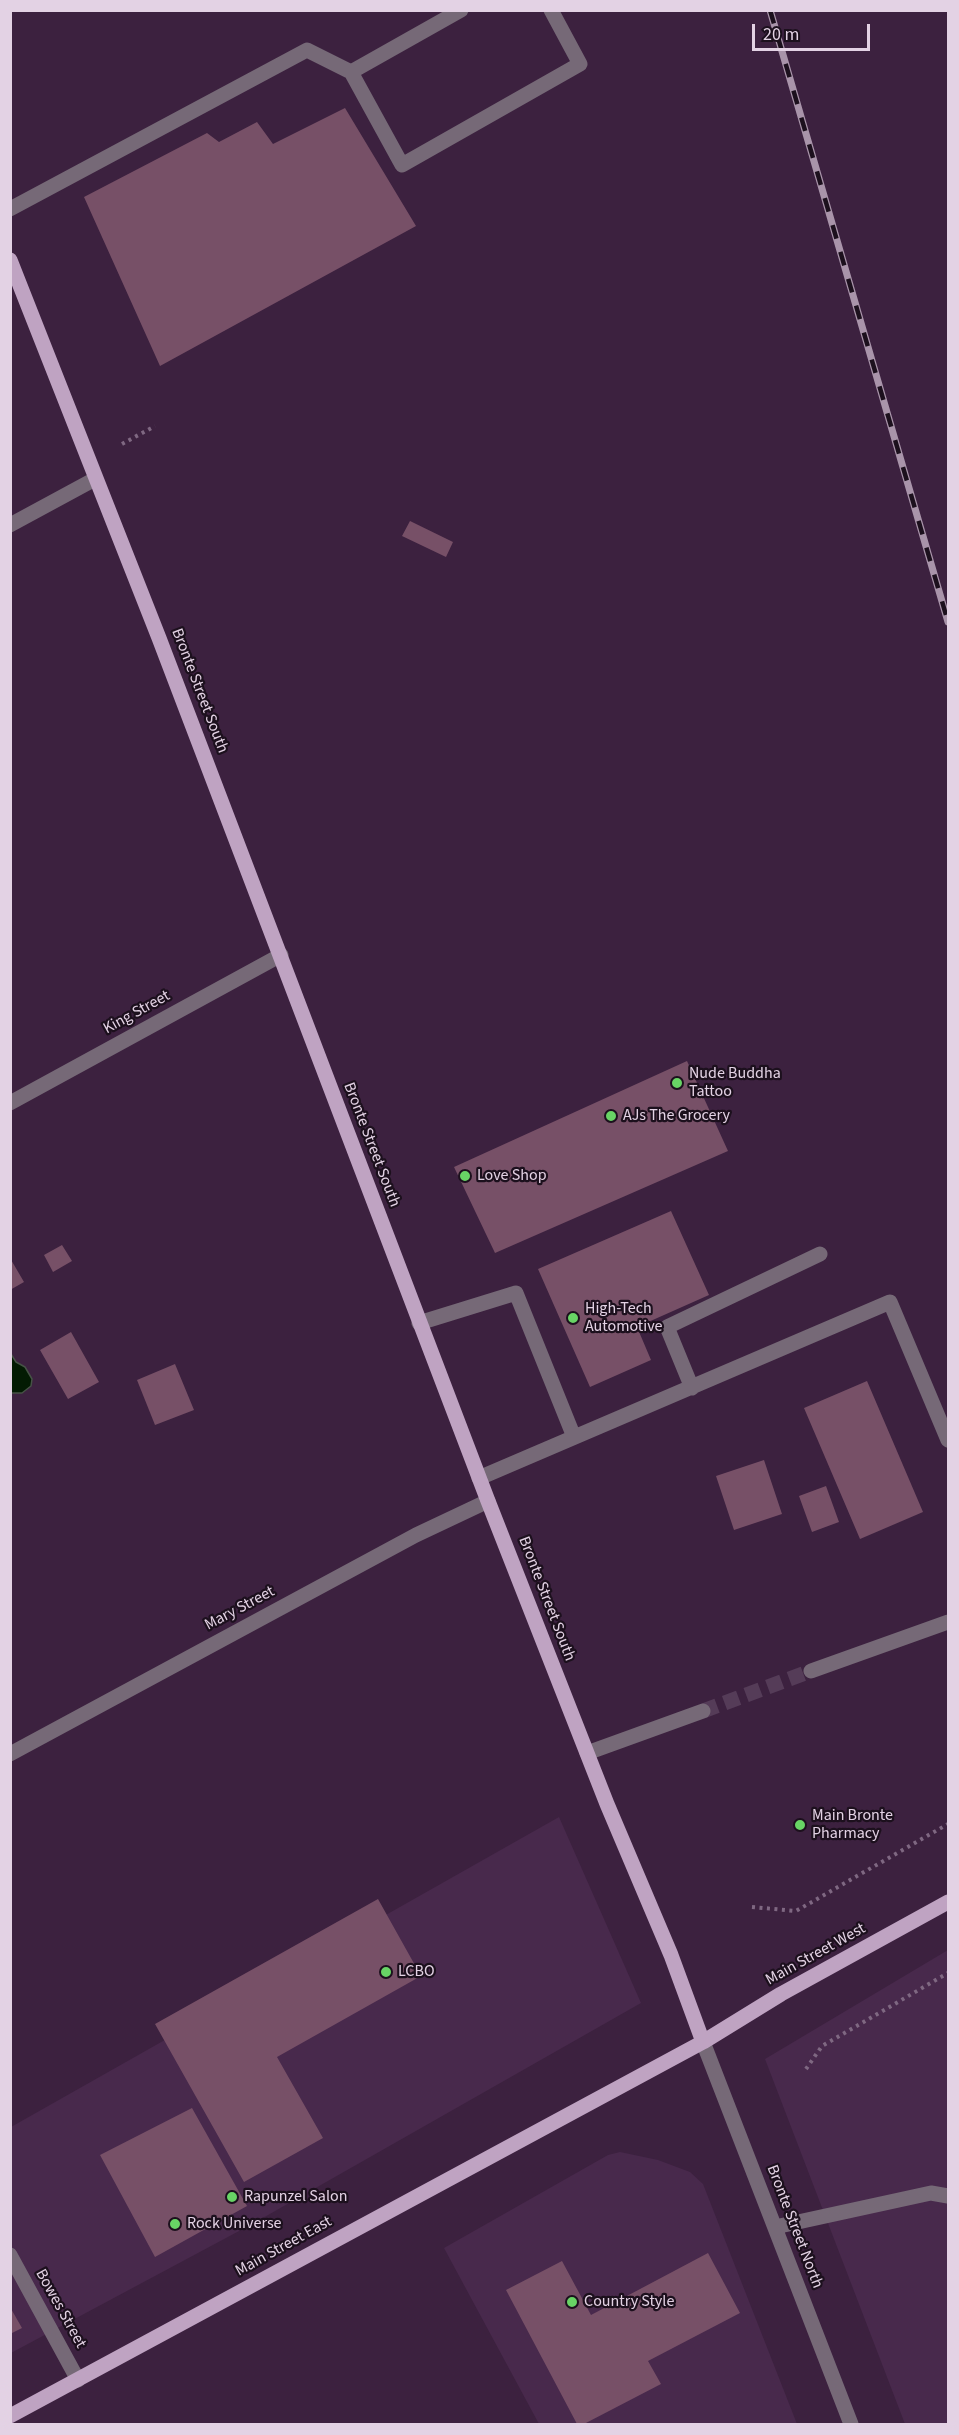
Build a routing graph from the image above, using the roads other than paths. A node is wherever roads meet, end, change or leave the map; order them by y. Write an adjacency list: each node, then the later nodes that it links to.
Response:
1 (461, 10): 3 (street)
2 (551, 10): 3 (street)
3 (351, 72): 4 (street)
4 (10, 210)
5 (10, 260): 6 (main road, Bronte Street South)
6 (95, 479): 7 (street); 8 (main road, Bronte Street South)
7 (10, 525)
8 (281, 955): 9 (street, King Street); 11 (main road, Bronte Street South)
9 (10, 1103)
10 (820, 1254): 12 (street)
11 (419, 1323): 13 (street); 15 (main road, Bronte Street South)
12 (692, 1388): 13 (street); 14 (street)
13 (574, 1437): 15 (street)
14 (948, 1440)
15 (479, 1478): 16 (main road, Bronte Street South)
16 (488, 1501): 20 (main road, Bronte Street South); 21 (street, Mary Street)
17 (948, 1622): 18 (street)
18 (811, 1671)
19 (703, 1711): 20 (street)
20 (587, 1753): 23 (main road, Bronte Street South)
21 (10, 1754)
22 (948, 1902): 23 (main road, Main Street West)
23 (703, 2042): 25 (street, Bronte Street North); 27 (main road, Main Street East)
24 (948, 2196): 25 (street)
25 (775, 2227): 29 (street, Bronte Street North)
26 (10, 2255): 27 (street, Bowes Street)
27 (78, 2380): 28 (main road, Main Street East)
28 (10, 2416)
29 (851, 2424)

